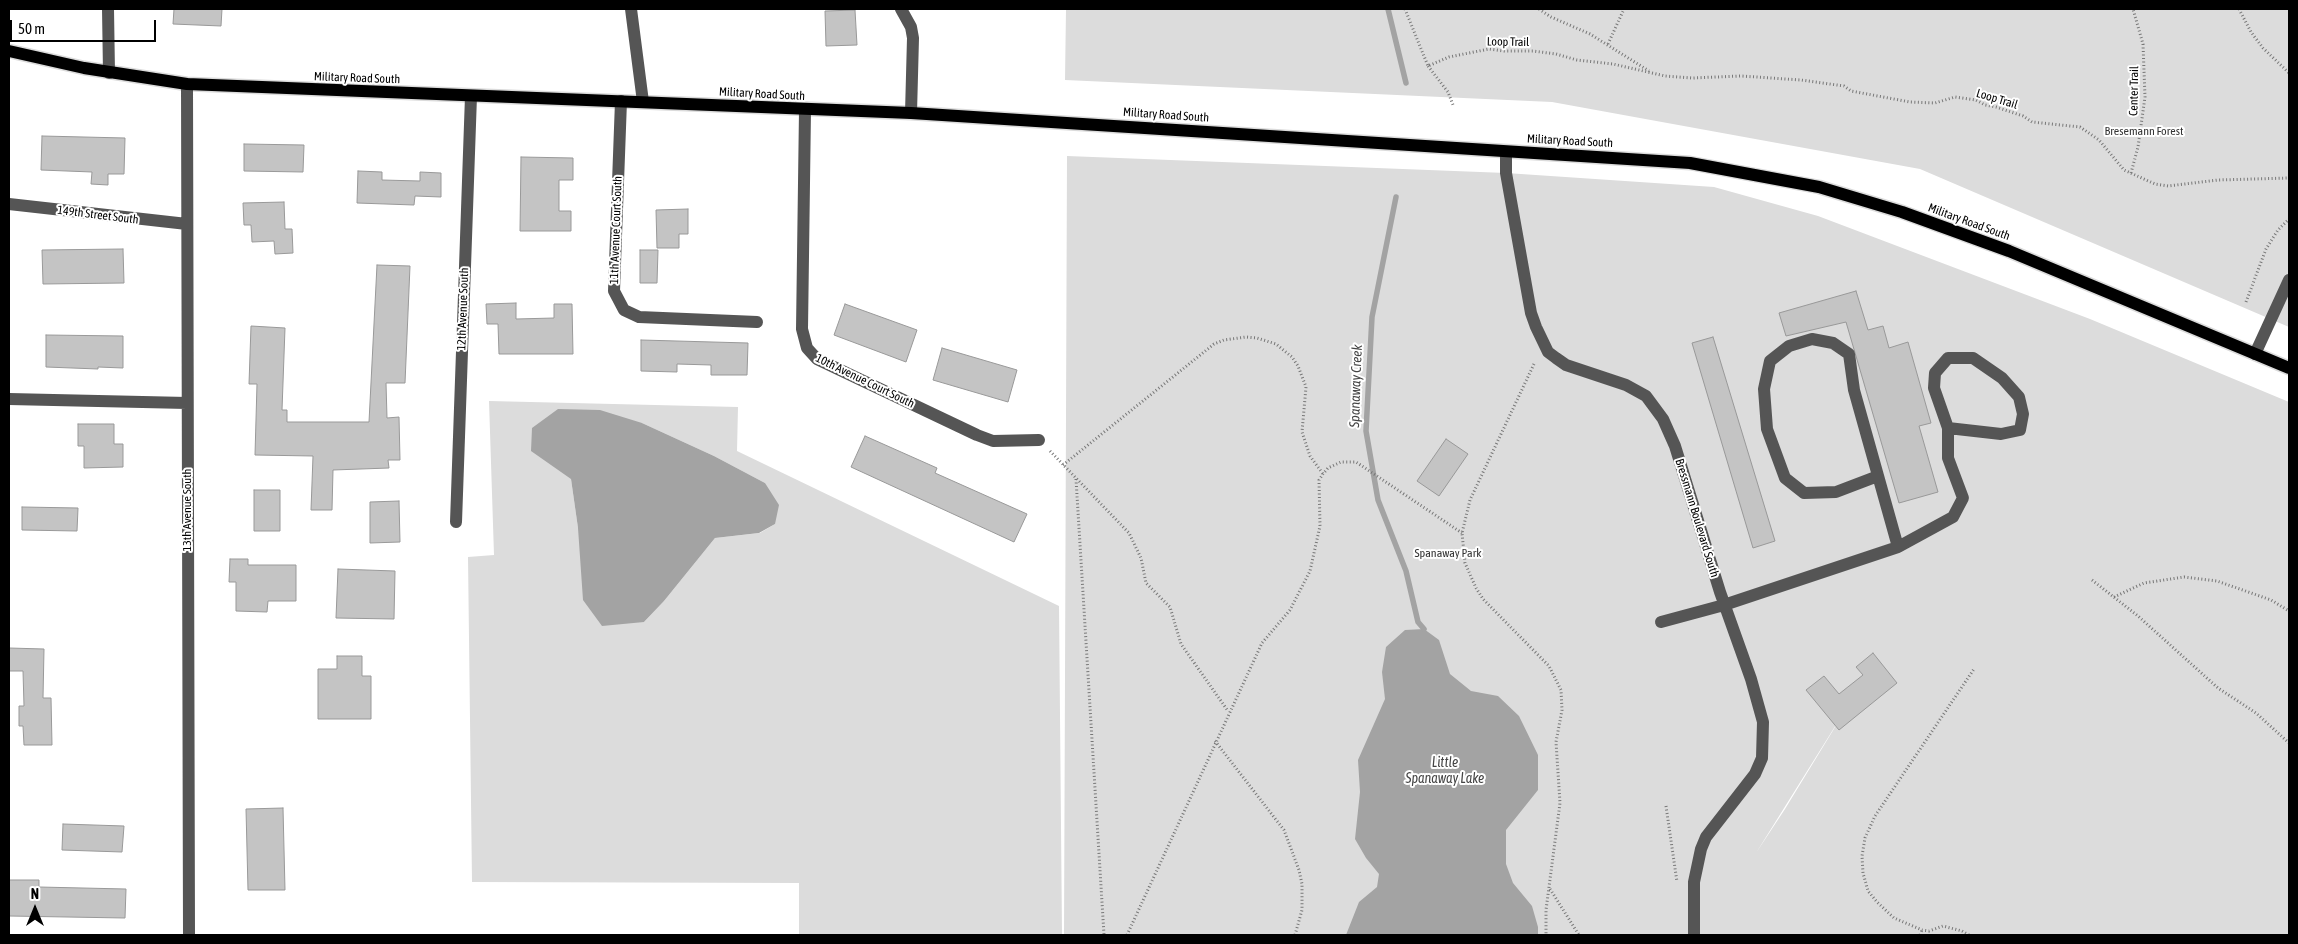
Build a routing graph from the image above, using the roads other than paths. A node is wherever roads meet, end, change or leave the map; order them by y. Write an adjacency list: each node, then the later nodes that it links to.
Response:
1 (108, 9): 5 (street)
2 (631, 9): 9 (street)
3 (901, 9): 11 (street)
4 (9, 51): 5 (main road, Military Road South)
5 (109, 73): 6 (main road, Military Road South)
6 (187, 84): 7 (main road, Military Road South); 14 (street, 13th Avenue South)
7 (471, 96): 8 (main road, Military Road South); 24 (street, 12th Avenue South)
8 (621, 101): 9 (main road, Military Road South); 16 (street, 11th Avenue Court South)
9 (643, 102): 10 (main road, Military Road South)
10 (805, 110): 11 (main road, Military Road South); 22 (street, 10th Avenue Court South)
11 (911, 113): 12 (main road, Military Road South)
12 (1506, 152): 17 (main road, Military Road South); 26 (street, Bressmann Boulevard South)
13 (9, 204): 14 (street, 149th Street South)
14 (187, 224): 20 (street, 13th Avenue South)
15 (2289, 280): 17 (street)
16 (758, 322)
17 (2255, 354): 18 (main road, Military Road South)
18 (2289, 368)
19 (9, 399): 20 (street)
20 (187, 403): 28 (street, 13th Avenue South)
21 (1948, 428): 21 (street); 25 (street)
22 (1039, 440)
23 (1878, 476): 23 (street); 25 (street)
24 (456, 522)
25 (1898, 547): 26 (street)
26 (1724, 605): 27 (street); 29 (street, Bressmann Boulevard South)
27 (1661, 622)
28 (189, 935)
29 (1694, 935)

